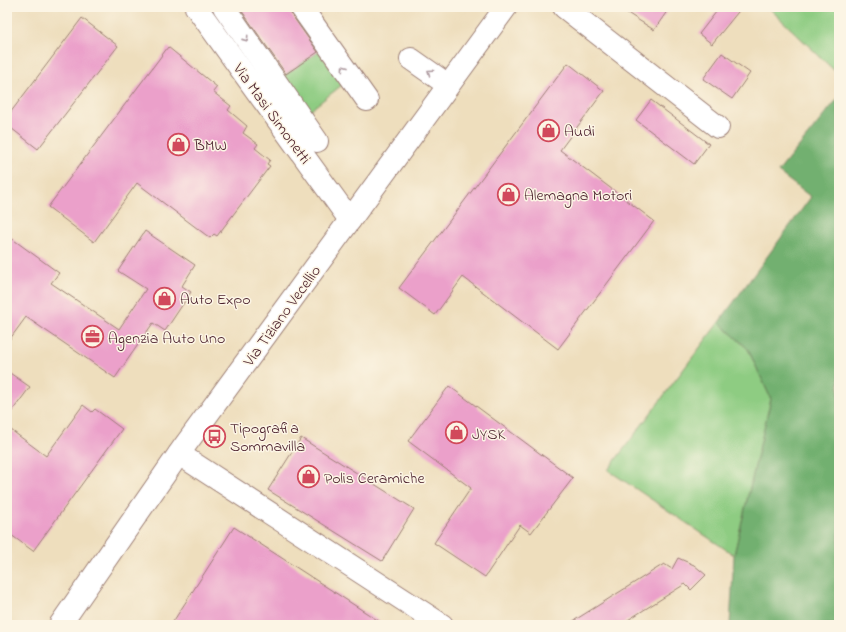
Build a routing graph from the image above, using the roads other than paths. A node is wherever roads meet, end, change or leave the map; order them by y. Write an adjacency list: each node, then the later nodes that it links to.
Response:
1 (196, 7): 11 (main road, Via Masi Simonetti)
2 (224, 7): 10 (main road, one-way to 10)
3 (301, 7): 8 (main road, one-way to 3)
4 (506, 7): 7 (main road, Via Tiziano Vecellio)
5 (564, 7): 9 (main road)
6 (411, 59): 7 (main road, one-way to 6)
7 (448, 85): 11 (main road, Via Tiziano Vecellio)
8 (367, 100)
9 (718, 127)
10 (317, 141)
11 (350, 220): 12 (main road, Via Tiziano Vecellio)
12 (179, 454): 13 (main road, Via Tiziano Vecellio); 14 (main road)
13 (60, 625)
14 (442, 625)

